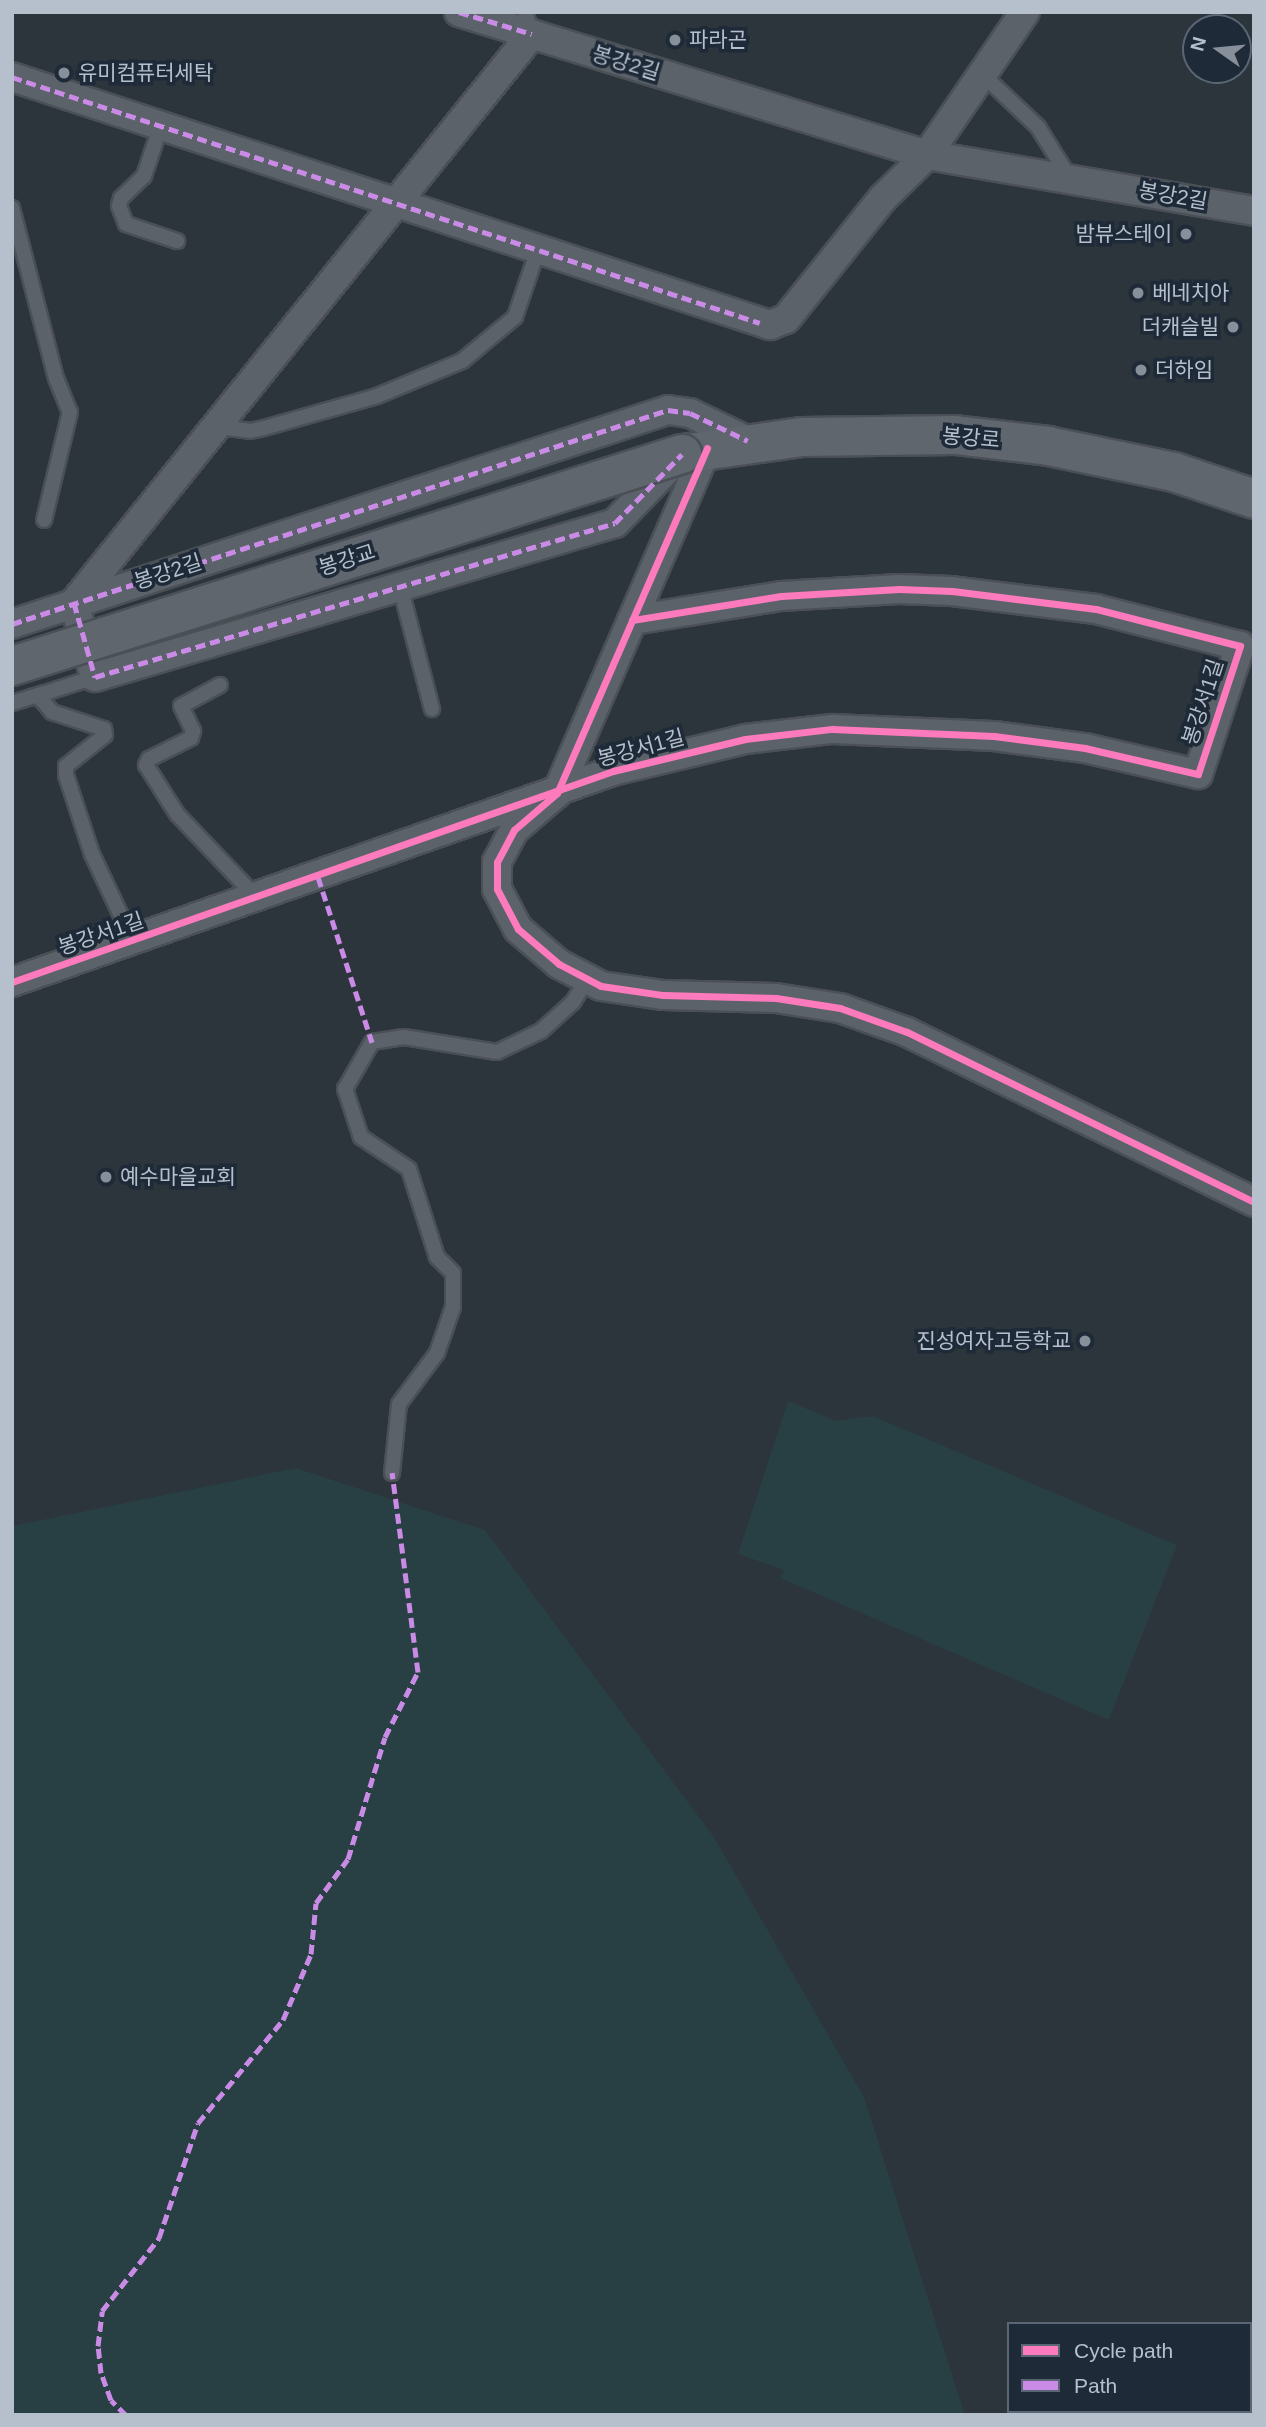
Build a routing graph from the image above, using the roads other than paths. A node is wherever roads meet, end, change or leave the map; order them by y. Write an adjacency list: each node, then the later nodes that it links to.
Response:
1 (459, 12): 3 (street)
2 (1025, 12): 4 (street)
3 (529, 23): 7 (street, 봉강2길); 9 (street, 봉강2길)
4 (982, 74): 7 (street); 8 (lane)
5 (12, 76): 6 (street)
6 (160, 128): 9 (street); 12 (lane)
7 (927, 155): 8 (street, 봉강2길); 13 (street)
8 (1069, 177): 11 (street, 봉강2길)
9 (394, 202): 13 (street); 14 (street, 봉강2길)
10 (12, 208): 18 (lane)
11 (1254, 211)
12 (177, 242)
13 (538, 250): 14 (lane)
14 (219, 427): 20 (street, 봉강2길)
15 (748, 441): 16 (street, 봉강로); 17 (street, 봉강로); 20 (street, 봉강2길)
16 (695, 451): 19 (street); 21 (street, 봉강서1길); 23 (street, 봉강교, bridge)
17 (1254, 499)
18 (44, 520)
19 (400, 586): 24 (street); 28 (lane)
20 (74, 603): 22 (street); 24 (street)
21 (632, 620): 29 (street, 봉강서1길); 29 (street, 봉강서1길)
22 (12, 624)
23 (12, 666)
24 (95, 677): 26 (lane)
25 (220, 685): 30 (lane)
26 (45, 693): 27 (lane); 31 (lane)
27 (12, 703)
28 (432, 709)
29 (557, 793): 30 (street, 봉강서1길); 32 (street)
30 (257, 898): 31 (street, 봉강서1길)
31 (133, 941): 33 (street, 봉강서1길)
32 (587, 980): 34 (street); 35 (lane)
33 (12, 982)
34 (1254, 1202)
35 (392, 1474)

